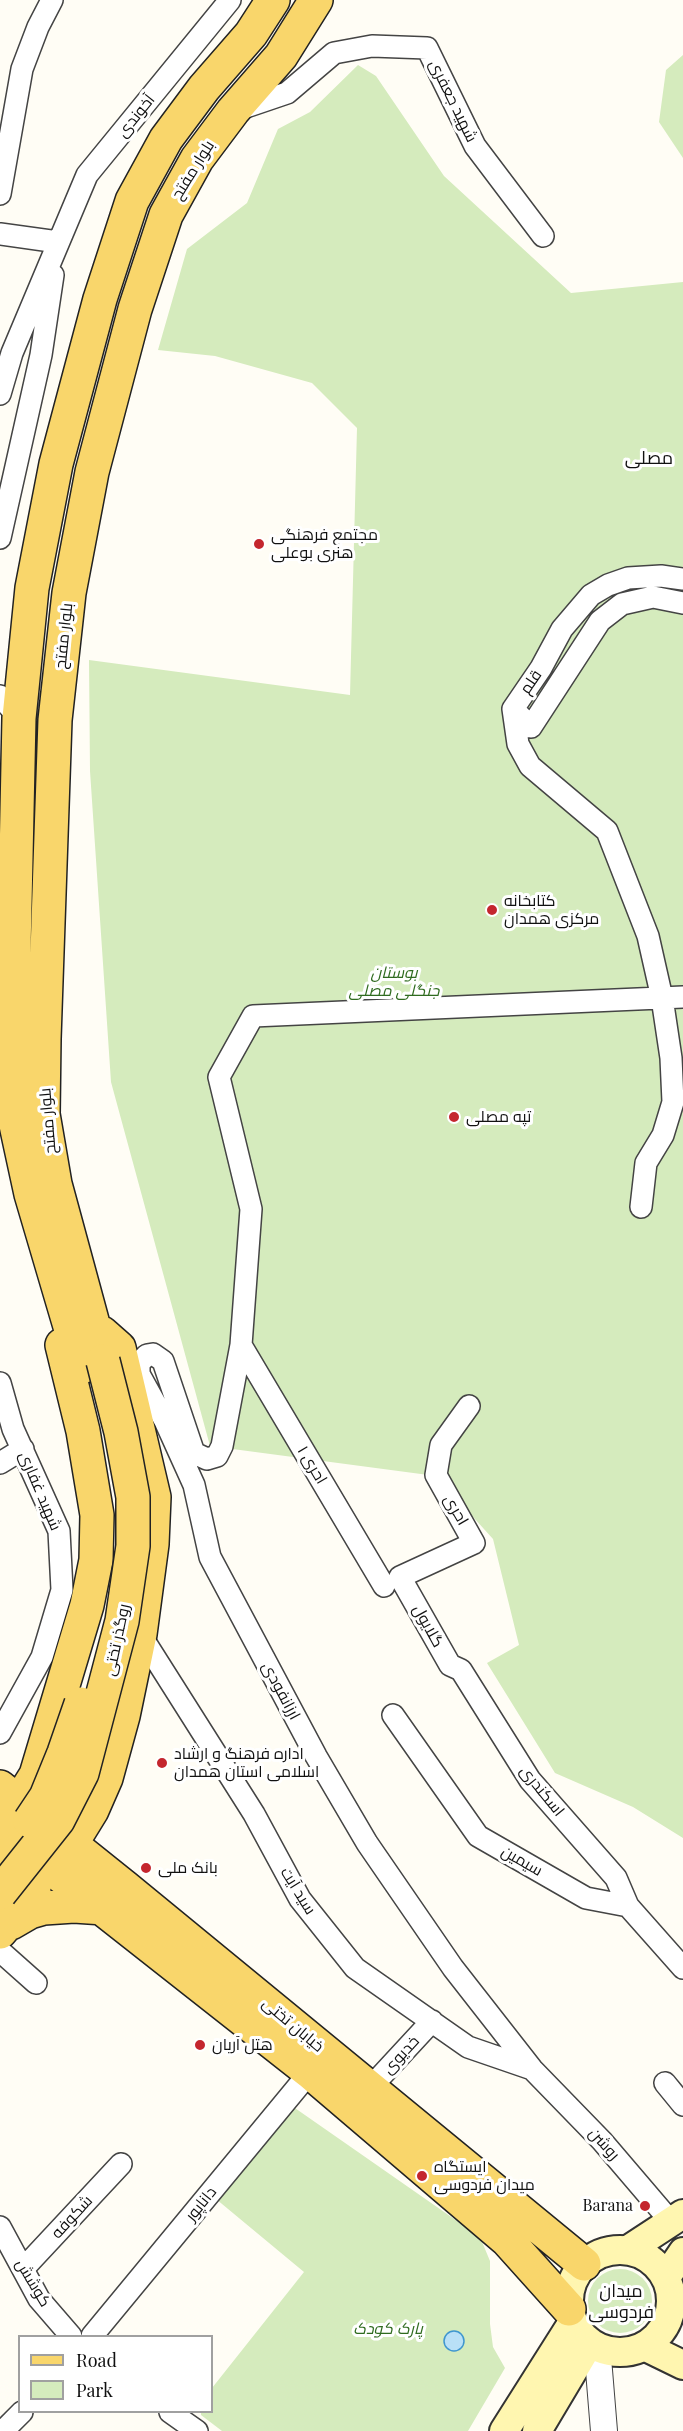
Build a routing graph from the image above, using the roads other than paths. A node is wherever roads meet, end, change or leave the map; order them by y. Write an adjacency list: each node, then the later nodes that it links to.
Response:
1 (52, 0): 6 (street)
2 (230, 0): 9 (street, آخوندی)
3 (273, 0): 14 (main road, بلوار مفتح)
4 (316, 0): 5 (main road, بلوار مفتح)
5 (233, 111): 8 (street, شهید جعفری); 21 (main road, بلوار مفتح)
6 (0, 194)
7 (0, 234): 9 (street)
8 (543, 236)
9 (58, 242): 10 (street); 11 (street)
10 (0, 394)
11 (0, 538)
12 (683, 579): 15 (street, قلم)
13 (683, 603): 15 (street, قلم)
14 (9, 707): 19 (main road, بلوار مفتح)
15 (513, 709): 17 (street)
16 (683, 997): 17 (street)
17 (662, 998): 18 (street); 20 (street)
18 (641, 1207)
19 (65, 1311): 21 (main road, بلوار مفتح); 34 (main road)
20 (241, 1345): 22 (street); 28 (street, احری ۱)
21 (101, 1359): 22 (street, ارزانفودی); 29 (main road); 36 (main road, روگذر تختی, bridge); 38 (main road, روگذر تختی, bridge)
22 (139, 1374): 45 (street, ارزانفودی)
23 (0, 1383): 25 (street, شهید غفاری)
24 (470, 1406): 28 (street, احری)
25 (7, 1423): 26 (street, شهید غفاری)
26 (23, 1449): 27 (street); 32 (street, شهید غفاری)
27 (0, 1463)
28 (392, 1581): 30 (street, گلایول)
29 (140, 1634): 33 (main road); 44 (street, سید آیت)
30 (461, 1670): 40 (street, اسکندری)
31 (393, 1714): 40 (street, سیمین)
32 (0, 1733)
33 (106, 1778): 35 (main road); 39 (main road)
34 (14, 1786): 35 (main road); 36 (main road); 37 (main road, خیابان تختی)
35 (92, 1810): 37 (main road)
36 (0, 1839): 37 (main road, خیابان تختی); 41 (main road)
37 (64, 1857): 39 (main road, خیابان تختی)
38 (0, 1893)
39 (115, 1898): 41 (main road); 46 (main road, خیابان تختی); 48 (main road, خیابان تختی)
40 (628, 1906): 42 (street)
41 (1, 1937): 43 (street)
42 (683, 1968)
43 (36, 1983)
44 (432, 2021): 45 (street, سید آیت); 48 (street, خدیوی)
45 (532, 2069): 51 (street, روشن)
46 (310, 2072): 59 (main road, خیابان تختی); 61 (street, داناپور)
47 (665, 2082): 49 (street)
48 (370, 2088): 55 (main road, خیابان تختی)
49 (683, 2105)
50 (121, 2164): 56 (street, شکوفه)
51 (677, 2219): 53 (main road)
52 (0, 2226): 56 (street, کوشش)
53 (628, 2250): 55 (main road); 57 (main road)
54 (683, 2252): 57 (main road)
55 (584, 2264): 59 (main road)
56 (23, 2269): 60 (street, کوشش)
57 (666, 2277): 58 (main road)
58 (677, 2318): 62 (main road)
59 (582, 2330): 62 (main road); 68 (main road); 69 (main road); 70 (street)
60 (69, 2335)
61 (94, 2335)
62 (644, 2346): 63 (main road)
63 (683, 2365)
64 (21, 2413): 66 (street)
65 (171, 2413): 67 (street)
66 (3, 2431)
67 (197, 2431)
68 (504, 2431)
69 (537, 2431)
70 (603, 2431)

